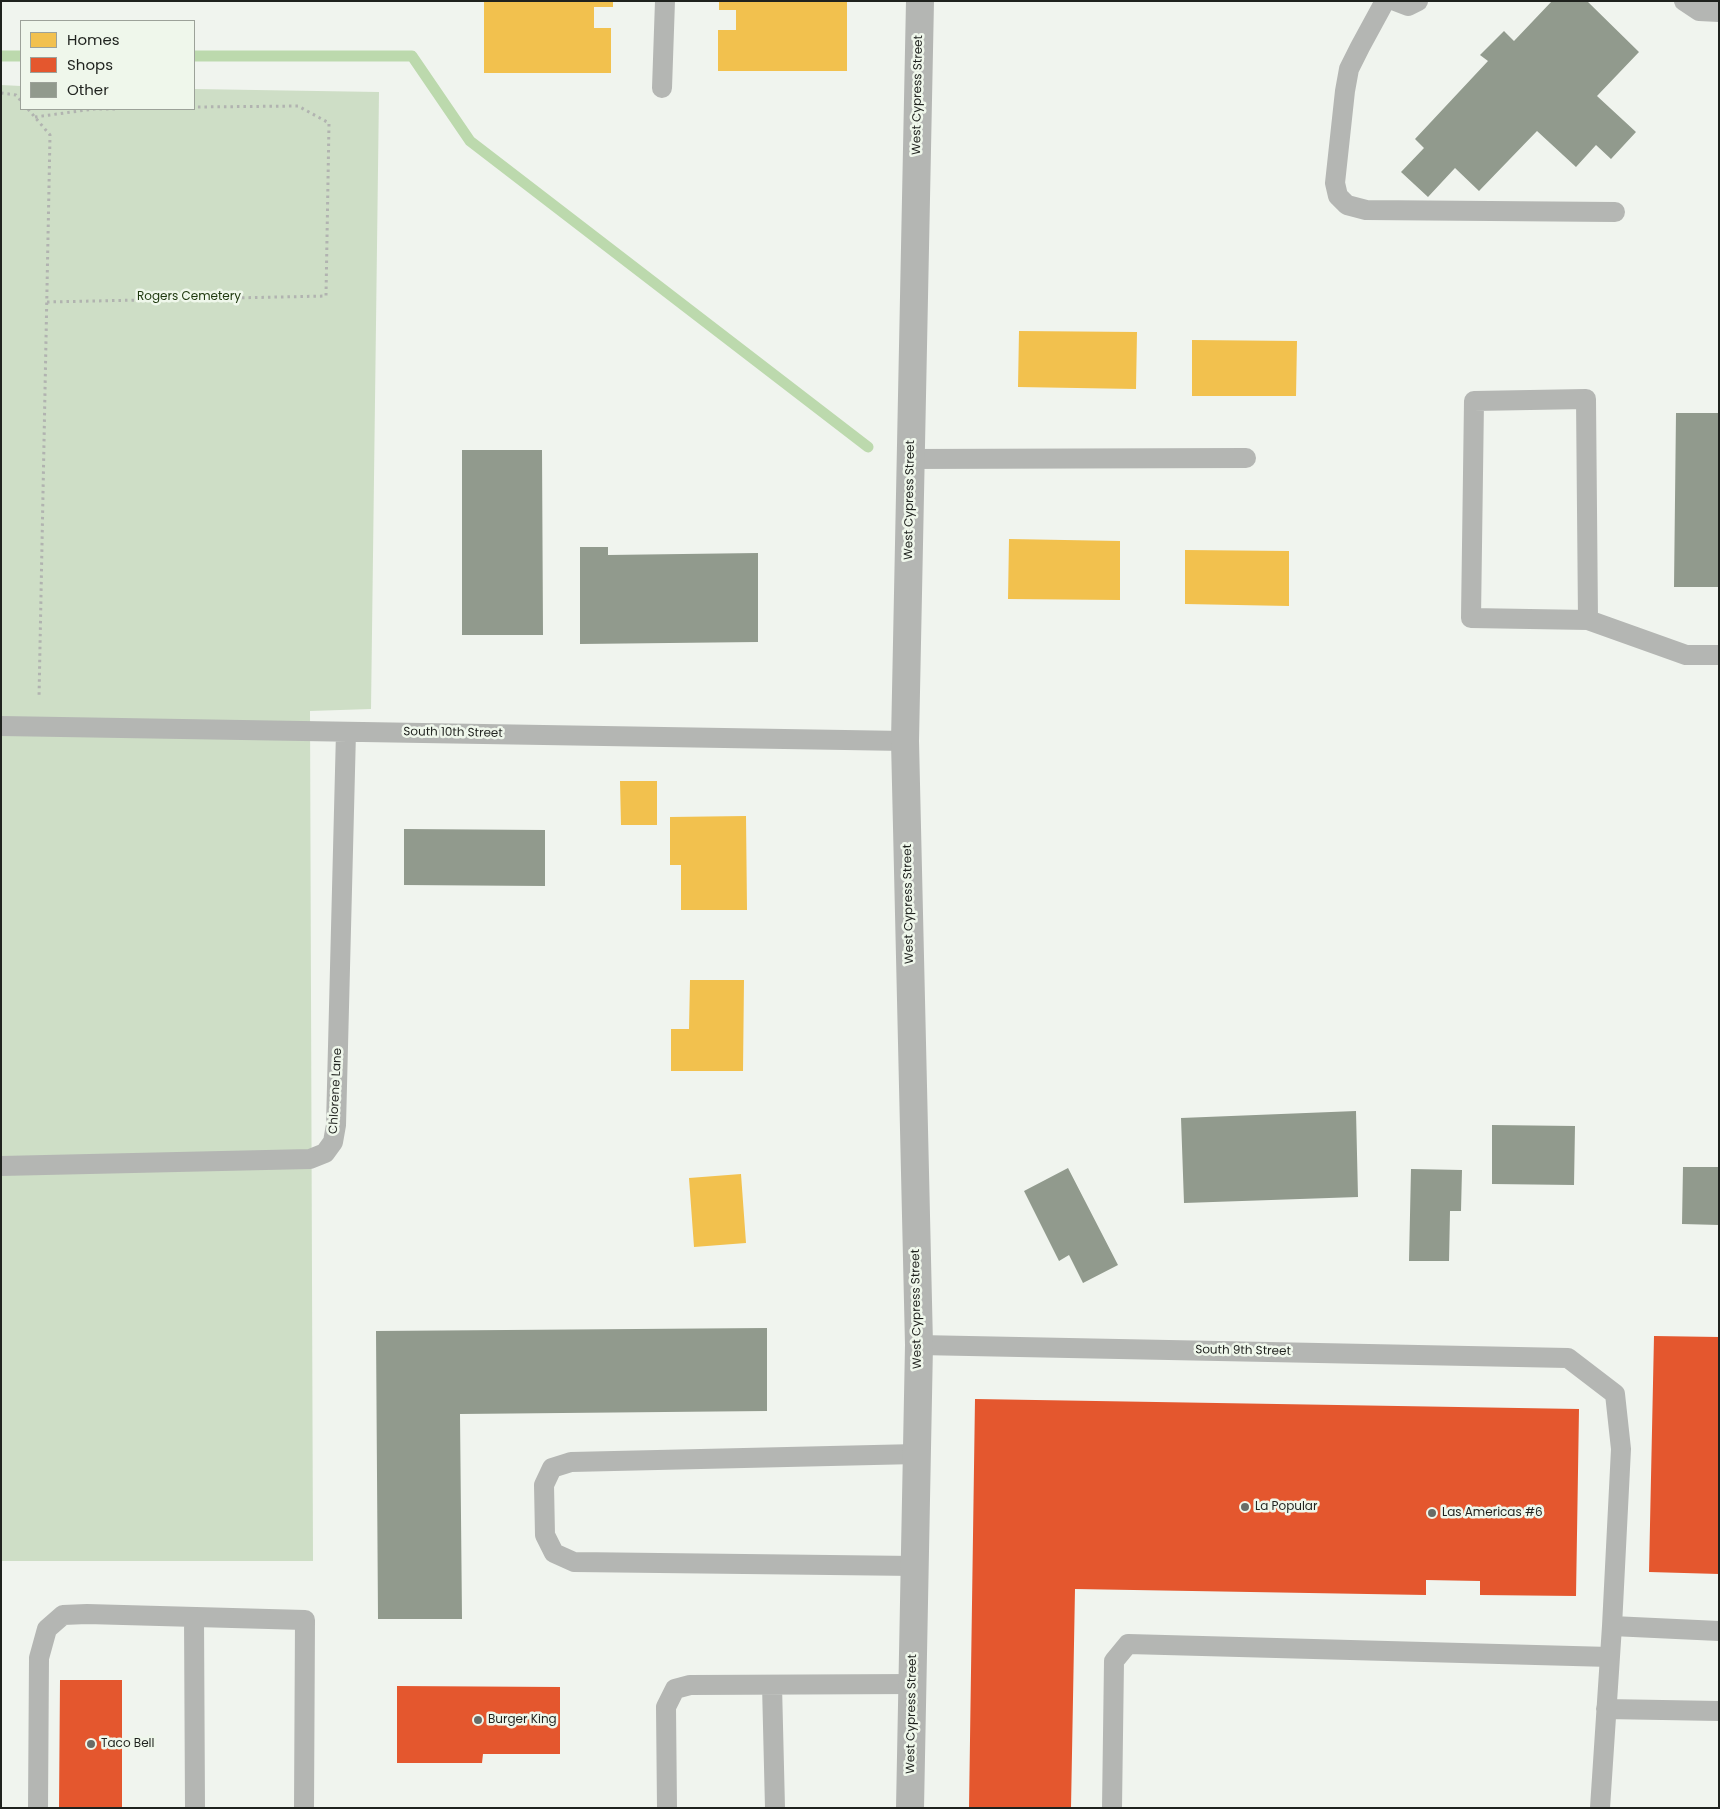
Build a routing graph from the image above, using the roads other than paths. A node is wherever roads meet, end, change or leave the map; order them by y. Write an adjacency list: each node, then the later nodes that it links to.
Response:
1 (665, 1): 8 (lane)
2 (920, 1): 11 (street, West Cypress Street)
3 (1385, 1): 9 (lane)
4 (1395, 1): 5 (lane)
5 (1418, 1)
6 (1684, 1): 7 (lane)
7 (1719, 12)
8 (662, 88)
9 (1615, 212)
10 (1246, 458): 11 (lane)
11 (911, 459): 16 (street, West Cypress Street)
12 (1588, 620): 12 (lane); 13 (lane)
13 (1719, 655)
14 (1, 726): 15 (lane, South 10th Street)
15 (346, 732): 16 (lane, South 10th Street); 17 (lane, Chlorene Lane)
16 (905, 741): 18 (street, West Cypress Street)
17 (1, 1166)
18 (919, 1345): 19 (street, West Cypress Street); 22 (lane, South 9th Street)
19 (917, 1454): 20 (street, West Cypress Street); 20 (lane)
20 (915, 1566): 26 (street, West Cypress Street)
21 (194, 1618): 29 (lane); 30 (lane); 31 (lane)
22 (1612, 1626): 23 (lane); 24 (lane)
23 (1719, 1631)
24 (1610, 1657): 27 (lane); 35 (lane)
25 (772, 1684): 26 (lane); 32 (lane); 33 (lane)
26 (913, 1684): 34 (street, West Cypress Street)
27 (1606, 1709): 28 (lane); 36 (lane)
28 (1719, 1711)
29 (38, 1808)
30 (195, 1808)
31 (304, 1808)
32 (667, 1808)
33 (775, 1808)
34 (910, 1808)
35 (1112, 1808)
36 (1600, 1808)

